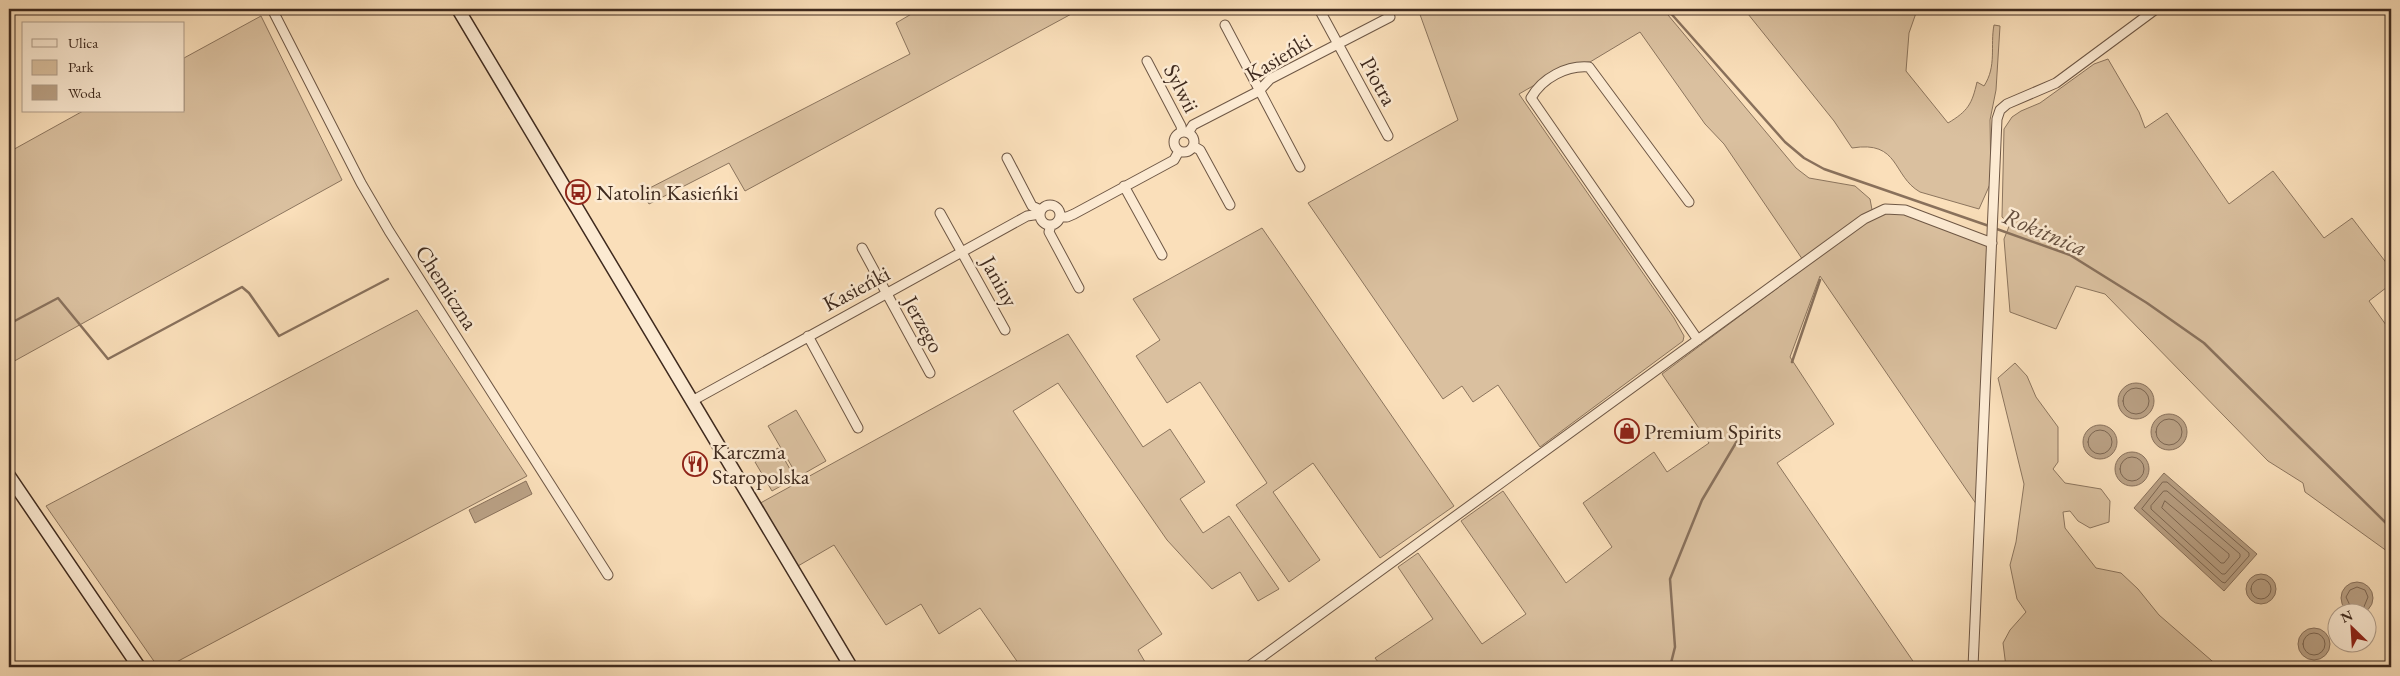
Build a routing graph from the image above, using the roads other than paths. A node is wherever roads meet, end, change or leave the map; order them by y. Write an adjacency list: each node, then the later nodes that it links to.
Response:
1 (272, 9): 36 (street, Chemiczna)
2 (458, 9): 33 (street)
3 (1319, 9): 7 (street, Piotra)
4 (2156, 9): 23 (street)
5 (1390, 17): 7 (street, Kasieńki)
6 (1225, 25): 9 (street)
7 (1337, 44): 9 (street, Kasieńki); 11 (street, Piotra)
8 (1147, 62): 10 (street, Sylwii)
9 (1259, 91): 10 (street, Kasieńki); 15 (street)
10 (1185, 132): 12 (street); 13 (street)
11 (1388, 136)
12 (1193, 146): 13 (street); 18 (street)
13 (1179, 151): 16 (street)
14 (1007, 158): 19 (street)
15 (1300, 167)
16 (1124, 186): 21 (street); 26 (street)
17 (1689, 202): 31 (street)
18 (1230, 205)
19 (1041, 212): 21 (street); 22 (street); 25 (street, Kasieńki)
20 (940, 213): 25 (street, Janiny)
21 (1060, 217): 22 (street)
22 (1051, 225): 27 (street)
23 (1992, 244): 31 (street); 40 (street)
24 (862, 248): 28 (street, Jerzego)
25 (962, 251): 28 (street, Kasieńki); 29 (street, Janiny)
26 (1162, 255)
27 (1079, 288)
28 (886, 294): 30 (street, Kasieńki); 32 (street, Jerzego)
29 (1006, 330)
30 (808, 336): 33 (street, Kasieńki); 34 (street)
31 (1698, 340): 39 (street)
32 (930, 373)
33 (692, 401): 38 (street)
34 (858, 428)
35 (9, 476): 37 (street)
36 (608, 575)
37 (139, 667)
38 (852, 667)
39 (1248, 667)
40 (1973, 667)

